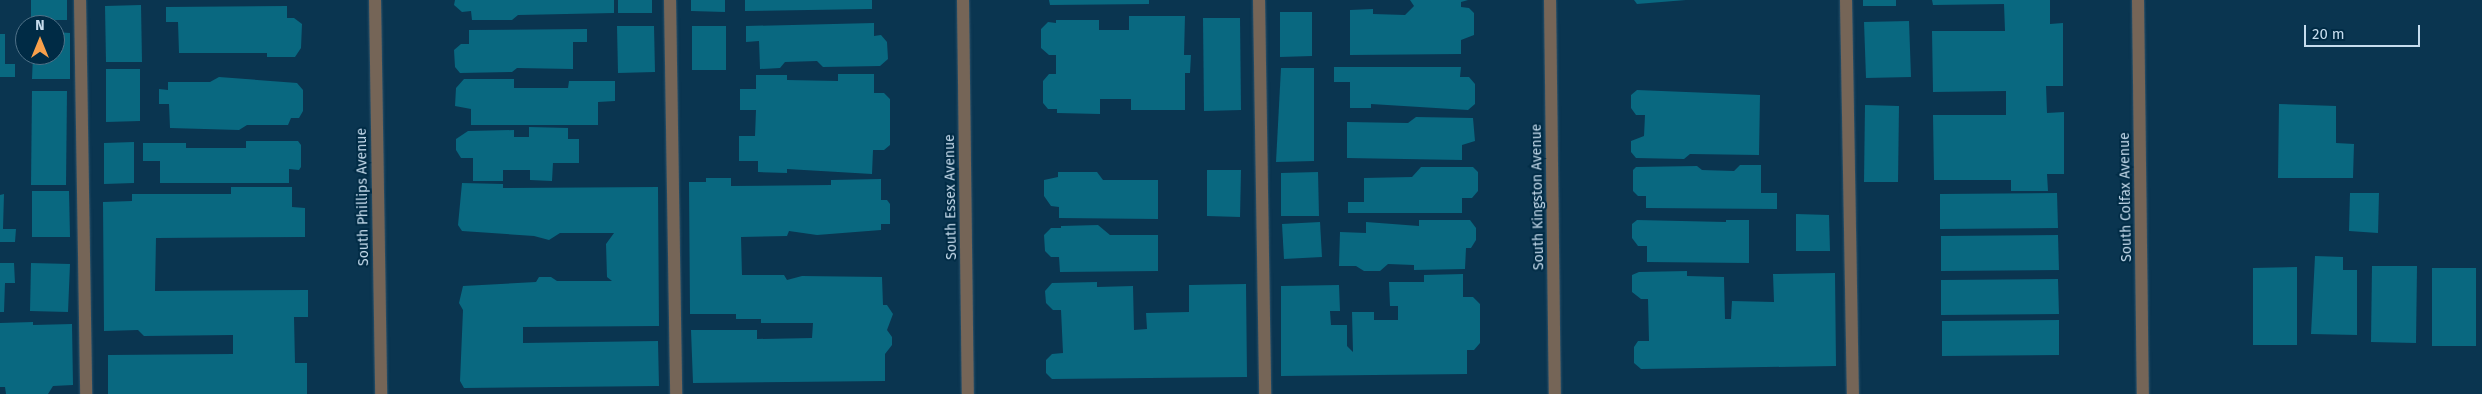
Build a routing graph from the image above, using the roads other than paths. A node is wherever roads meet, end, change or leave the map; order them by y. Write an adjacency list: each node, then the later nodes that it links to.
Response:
1 (80, 0): 9 (street)
2 (375, 0): 10 (street, South Phillips Avenue)
3 (670, 0): 11 (street)
4 (963, 0): 12 (street, South Essex Avenue)
5 (1259, 0): 13 (street)
6 (1550, 0): 14 (street, South Kingston Avenue)
7 (1846, 0): 15 (street)
8 (2138, 0): 16 (street, South Colfax Avenue)
9 (86, 394)
10 (381, 394)
11 (676, 394)
12 (968, 394)
13 (1266, 394)
14 (1555, 394)
15 (1854, 394)
16 (2143, 394)

